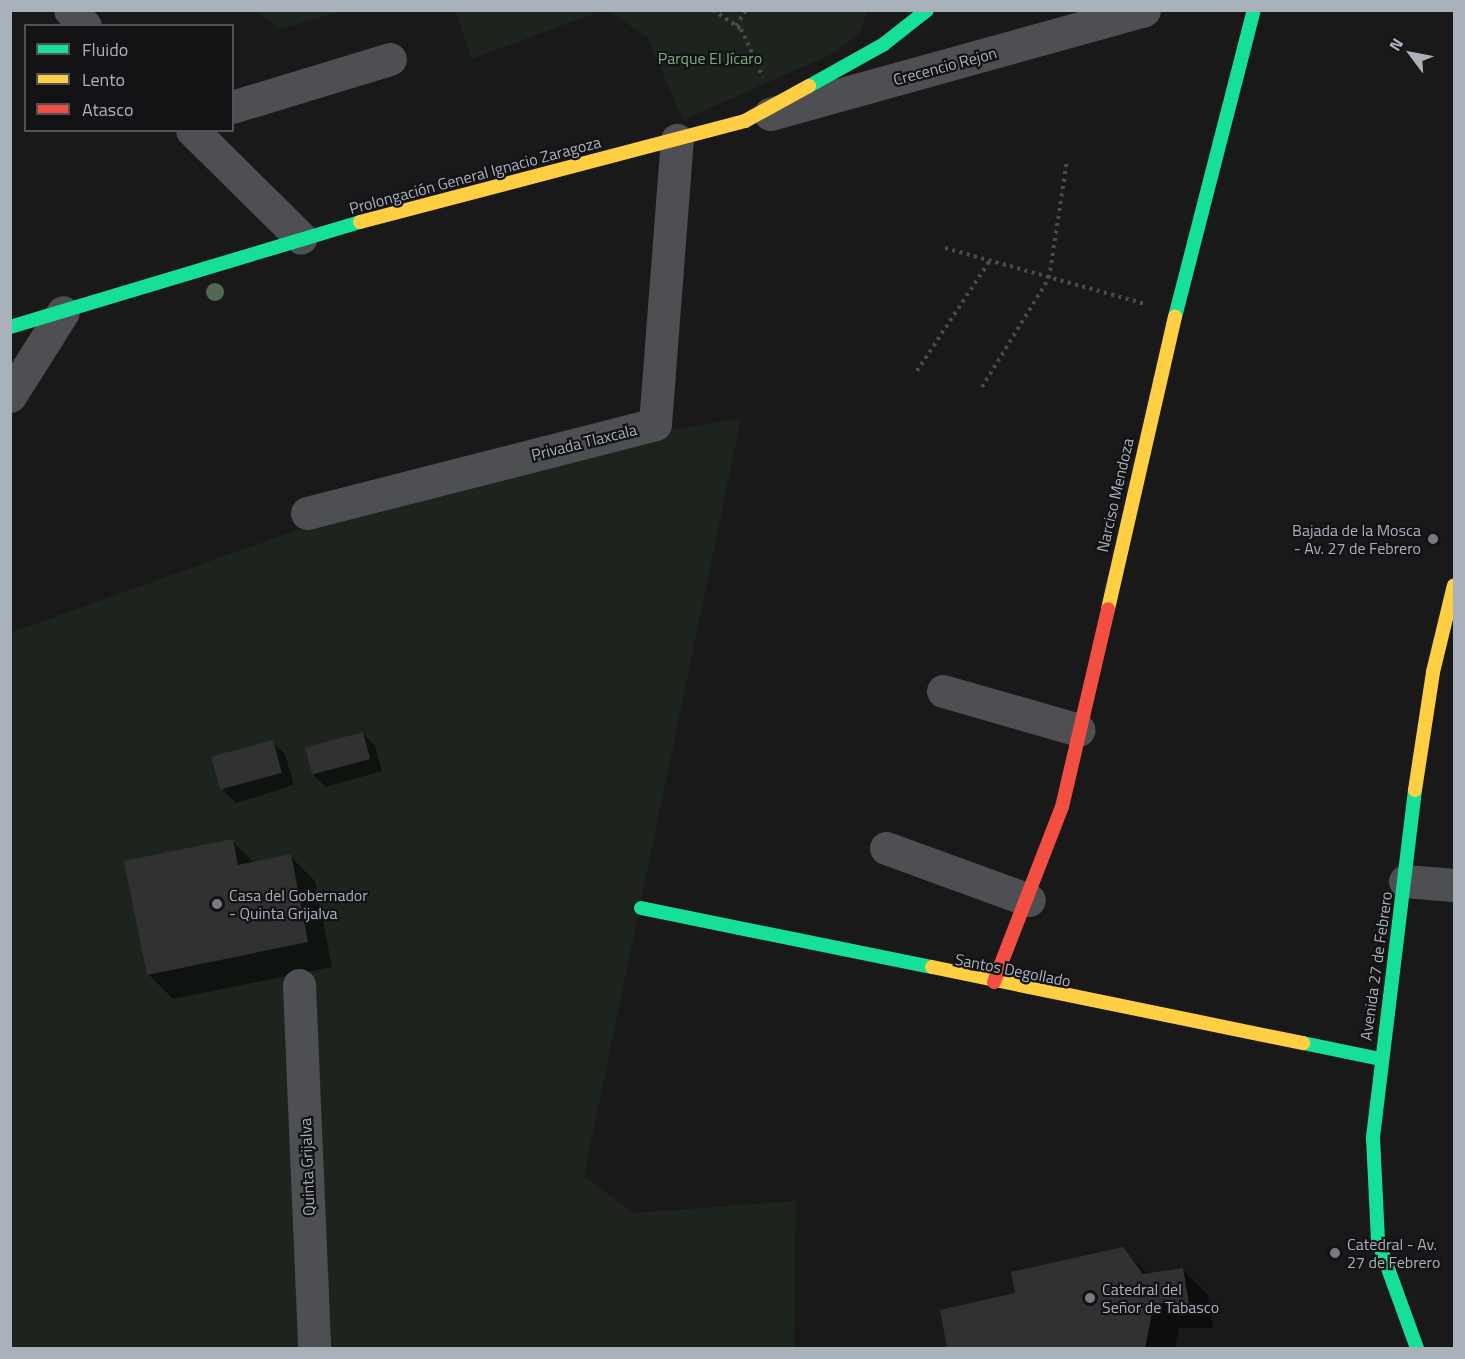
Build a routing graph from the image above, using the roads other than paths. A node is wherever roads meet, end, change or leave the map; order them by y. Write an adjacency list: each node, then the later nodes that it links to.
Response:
1 (70, 10): 5 (street)
2 (927, 10): 8 (street, Prolongación General Ignacio Zaragoza)
3 (1144, 10): 8 (street, Crecencio Rejon)
4 (1254, 10): 18 (street, Narciso Mendoza)
5 (83, 24)
6 (390, 59): 7 (street)
7 (234, 106)
8 (745, 121): 10 (street, Prolongación General Ignacio Zaragoza)
9 (194, 132): 11 (street)
10 (677, 140): 11 (street, Prolongación General Ignacio Zaragoza); 15 (street, Privada Tlaxcala)
11 (301, 238): 12 (street, Prolongación General Ignacio Zaragoza)
12 (63, 312): 13 (street, Prolongación General Ignacio Zaragoza); 14 (street)
13 (10, 327)
14 (10, 396)
15 (307, 513)
16 (1455, 585): 20 (street, Avenida 27 de Febrero)
17 (943, 691): 18 (street)
18 (1079, 730): 22 (street, Narciso Mendoza)
19 (886, 848): 22 (street)
20 (1405, 881): 21 (street); 26 (street, Avenida 27 de Febrero)
21 (1455, 885)
22 (1029, 900): 24 (street, Narciso Mendoza)
23 (642, 908): 24 (street, Santos Degollado)
24 (994, 982): 26 (street, Santos Degollado)
25 (299, 985): 27 (street, Quinta Grijalva)
26 (1380, 1059): 28 (street, Avenida 27 de Febrero)
27 (314, 1348)
28 (1416, 1348)

